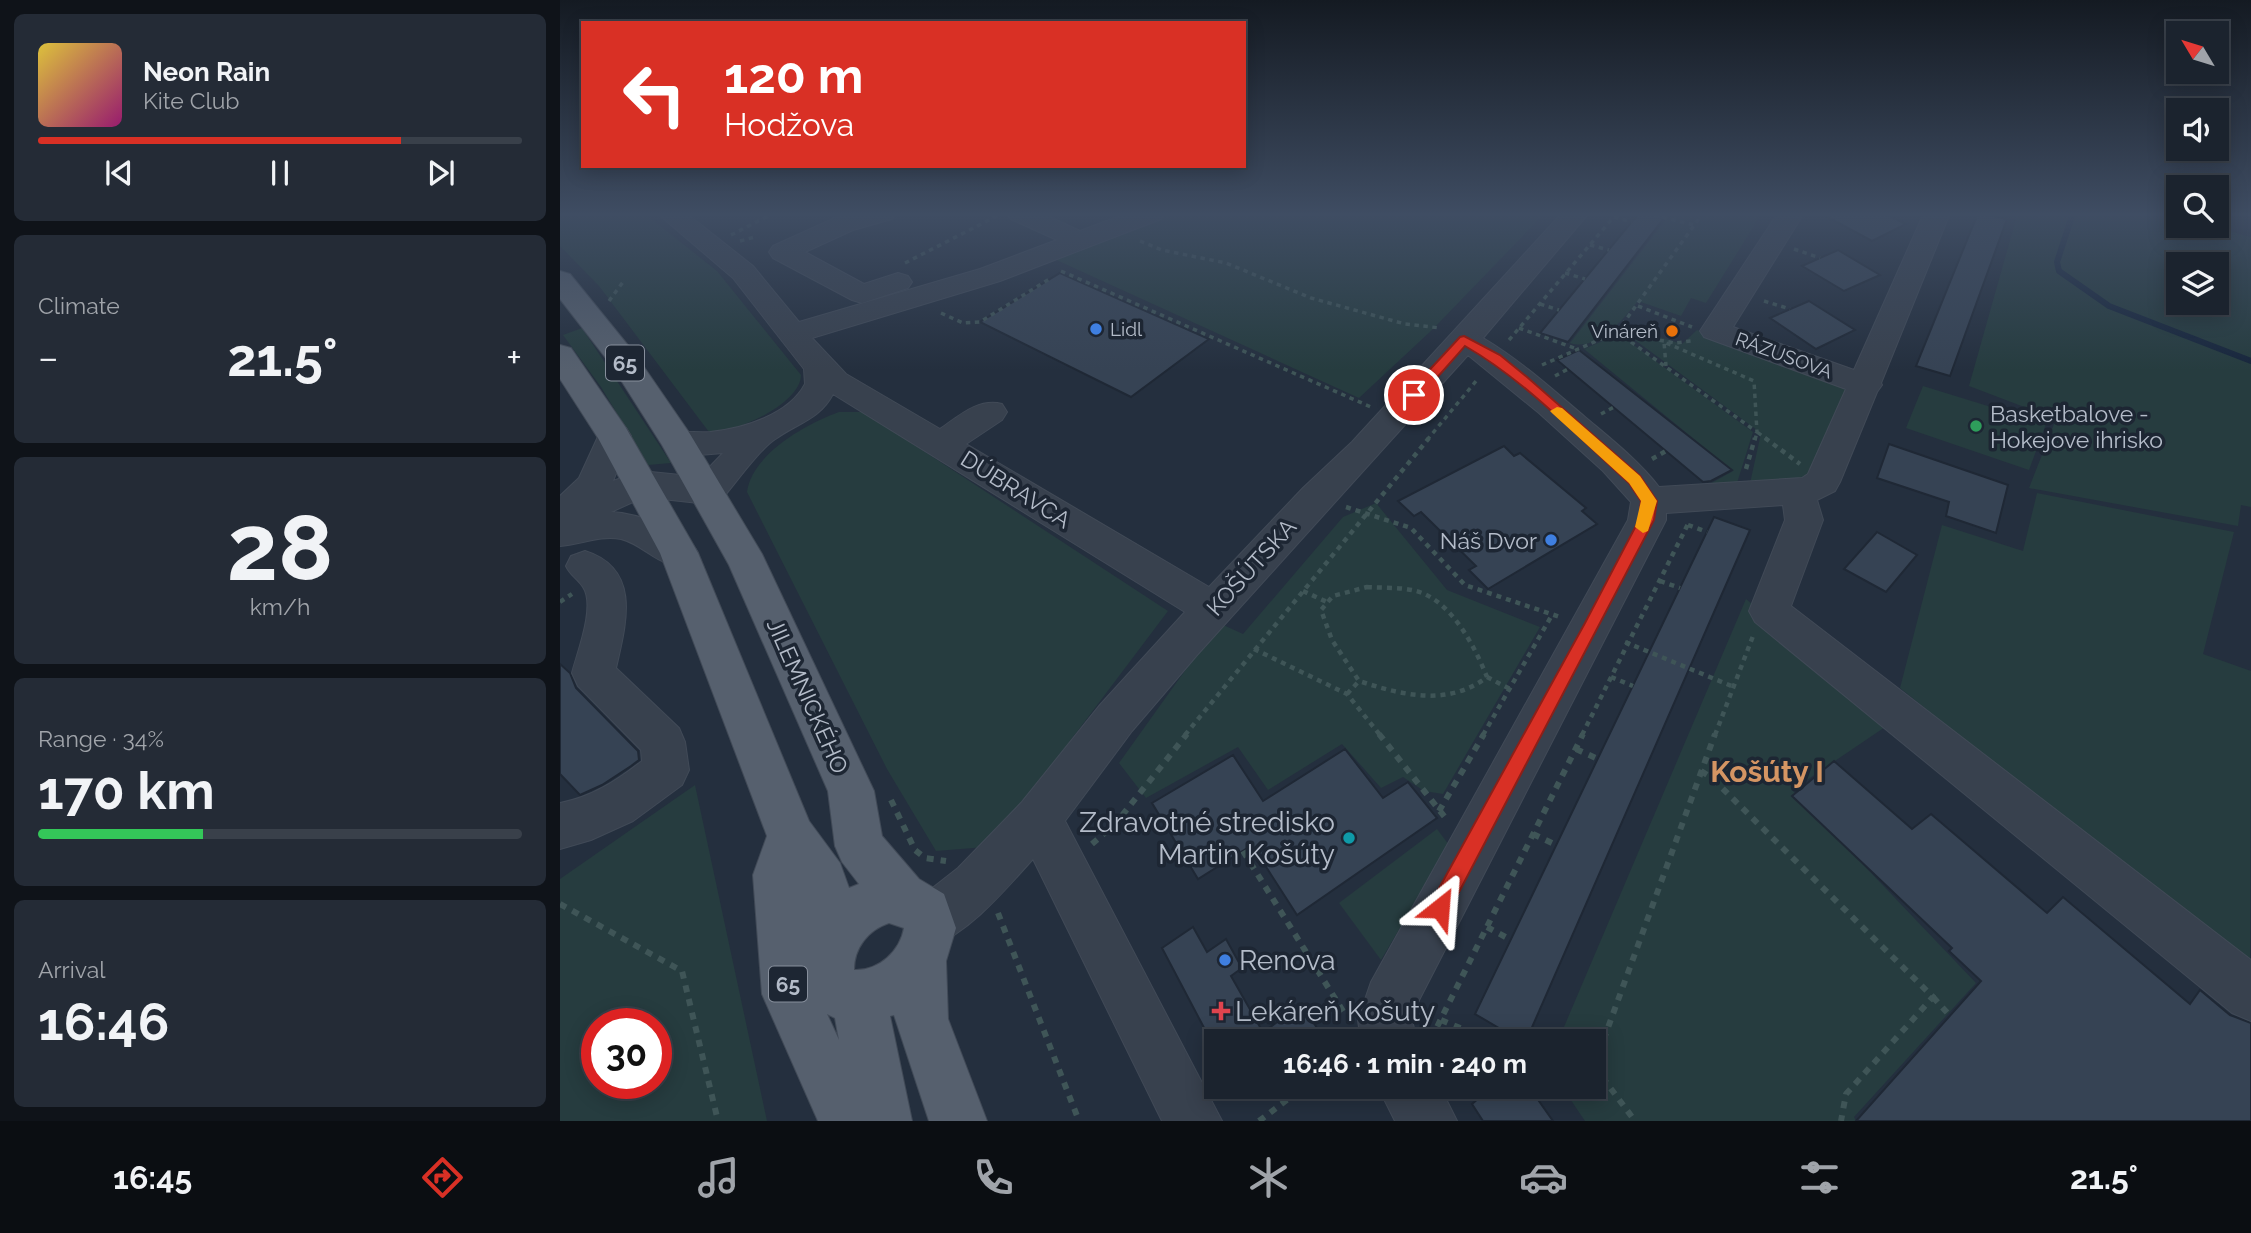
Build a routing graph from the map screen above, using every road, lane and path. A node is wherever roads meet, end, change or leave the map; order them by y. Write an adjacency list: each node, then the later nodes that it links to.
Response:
1 (743, 265): 20 (street, DÚBRAVCA)
2 (808, 265): 14 (street)
3 (1012, 265): 14 (street)
4 (1232, 265): 21 (path)
5 (1539, 265): 21 (street, KOŠÚTSKA)
6 (1572, 265): 10 (path)
7 (1666, 265): 19 (path)
8 (1757, 265): 30 (street, RÁZUSOVA)
9 (1915, 265): 30 (street)
10 (1565, 274): 11 (path); 16 (path)
11 (1584, 279)
12 (560, 280): 38 (main road, JILEMNICKÉHO / 65)
13 (622, 282): 15 (path)
14 (936, 291): 20 (street)
15 (607, 303)
16 (1540, 304): 17 (path); 21 (path)
17 (1559, 310)
18 (980, 322): 33 (path)
19 (1620, 333): 22 (path); 23 (path); 25 (path)
20 (792, 334): 26 (street, DÚBRAVCA)
21 (1487, 339): 23 (path); 43 (street); 46 (path); 57 (street, KOŠÚTSKA)
22 (1664, 342): 25 (path); 35 (path)
23 (1577, 349): 28 (path)
24 (560, 355): 37 (main road, 65)
25 (1666, 366): 35 (path)
26 (820, 369): 36 (street); 39 (street, DÚBRAVCA)
27 (1568, 369): 28 (path)
28 (1555, 376): 29 (path)
29 (1564, 384)
30 (1866, 385): 42 (street)
31 (1614, 407): 34 (path)
32 (990, 412): 39 (street)
33 (1363, 416)
34 (1610, 423)
35 (1757, 432): 41 (path); 42 (path)
36 (761, 433): 38 (street); 45 (street)
37 (614, 436): 44 (main road, 65); 48 (street)
38 (678, 442): 45 (main road, JILEMNICKÉHO / 65)
39 (942, 444): 57 (street, DÚBRAVCA)
40 (1667, 451): 43 (path)
41 (1746, 472)
42 (1802, 481): 43 (street); 89 (street)
43 (1654, 483): 94 (street)
44 (641, 484): 45 (street); 48 (street); 52 (main road, 65)
45 (708, 491): 85 (main road, JILEMNICKÉHO / 65)
46 (1366, 514): 55 (path); 58 (path)
47 (1692, 518): 49 (path)
48 (560, 519)
49 (1687, 525): 50 (path); 53 (path)
50 (1707, 532)
51 (573, 550): 52 (street); 77 (street)
52 (680, 553): 79 (main road, 65)
53 (1661, 581): 54 (path); 61 (path)
54 (1680, 589)
55 (1303, 590): 56 (path); 62 (path)
56 (1327, 602): 63 (path); 65 (path)
57 (1213, 609): 74 (street, KOŠÚTSKA)
58 (1552, 615): 59 (path); 68 (path)
59 (1572, 620)
60 (1757, 628): 67 (path)
61 (1627, 642): 64 (path); 67 (path)
62 (1254, 649): 69 (path); 75 (path)
63 (1487, 677): 65 (path); 68 (path)
64 (1611, 677): 66 (path); 70 (path)
65 (1359, 681): 69 (path)
66 (1633, 686)
67 (1734, 687): 72 (path)
68 (1510, 689): 73 (path)
69 (1348, 694): 73 (path)
70 (1576, 749): 71 (path); 78 (path)
71 (1598, 759)
72 (1701, 771): 90 (path); 97 (path)
73 (1439, 811): 76 (path)
74 (1040, 818): 85 (street, KOŠÚTSKA); 105 (street)
75 (1116, 823)
76 (1451, 824)
77 (560, 826)
78 (1533, 834): 80 (path); 84 (path)
79 (791, 836): 86 (main road, 65); 101 (main road, 65)
80 (1556, 845)
81 (1242, 851): 88 (path)
82 (560, 904): 100 (path)
83 (997, 909): 104 (path)
84 (1487, 926): 87 (path); 93 (path)
85 (917, 927): 86 (main road, 65); 91 (main road); 103 (main road)
86 (837, 933): 91 (main road, 65)
87 (1511, 940)
88 (1314, 961)
89 (2251, 994)
90 (1933, 997): 92 (path); 108 (path)
91 (859, 998): 102 (main road)
92 (1951, 1017)
93 (1441, 1020): 95 (path); 96 (path)
94 (1390, 1029)
95 (1436, 1029)
96 (1462, 1029)
97 (1606, 1033)
98 (1606, 1082): 107 (path)
99 (1288, 1099): 106 (path)
100 (718, 1121)
101 (848, 1121)
102 (883, 1121)
103 (958, 1121)
104 (1079, 1121)
105 (1193, 1121)
106 (1259, 1121)
107 (1635, 1121)
108 (1841, 1121)

